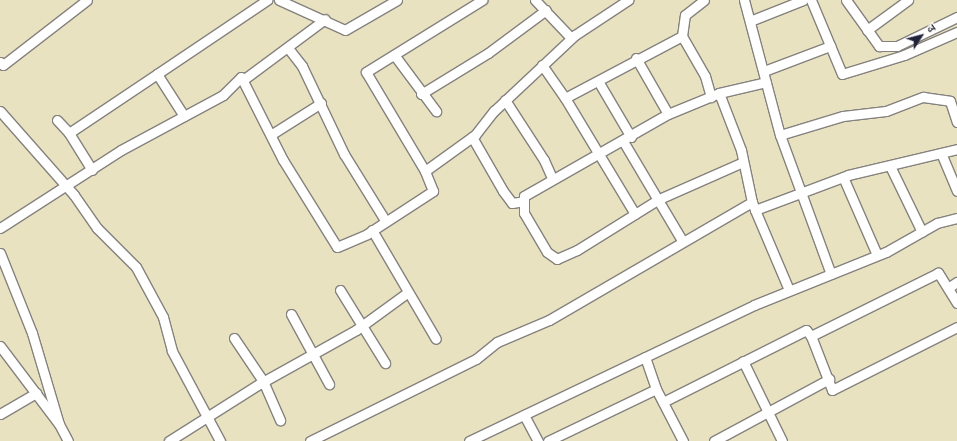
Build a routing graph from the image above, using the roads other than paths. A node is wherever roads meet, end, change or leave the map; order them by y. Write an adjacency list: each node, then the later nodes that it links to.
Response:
1 (87, 0): 26 (street)
2 (267, 0): 29 (street)
3 (279, 0): 16 (street)
4 (397, 0): 16 (street)
5 (482, 0): 24 (street)
6 (536, 0): 14 (street)
7 (628, 0): 21 (street)
8 (704, 0): 20 (street)
9 (744, 0): 17 (street)
10 (803, 0): 17 (street)
11 (811, 0): 22 (street)
12 (846, 0): 18 (street)
13 (908, 0): 18 (street)
14 (546, 10): 21 (street); 33 (street)
15 (957, 16): 18 (street)
16 (325, 19): 23 (street)
17 (750, 21): 28 (street)
18 (867, 30)
19 (957, 32): 22 (street)
20 (682, 36): 25 (street); 34 (street)
21 (571, 38): 27 (street)
22 (830, 46): 28 (street)
23 (288, 48): 30 (street); 37 (street)
24 (395, 56): 33 (street); 55 (street)
25 (636, 58): 31 (street); 40 (street)
26 (0, 62)
27 (542, 65): 35 (street); 36 (street)
28 (764, 71): 32 (street)
29 (157, 74): 41 (street); 44 (street)
30 (243, 80): 41 (street); 45 (street)
31 (598, 81): 35 (street); 48 (street)
32 (766, 82): 34 (street); 46 (street)
33 (421, 94): 39 (street)
34 (715, 95): 40 (street); 52 (street)
35 (565, 98): 51 (street)
36 (505, 100): 47 (street); 57 (street)
37 (321, 103): 45 (street); 66 (street)
38 (0, 111): 58 (street)
39 (436, 111)
40 (668, 114): 48 (street)
41 (184, 116): 54 (street)
42 (57, 120): 44 (street)
43 (957, 122): 46 (street)
44 (69, 134): 54 (street)
45 (272, 134): 68 (street)
46 (780, 135): 60 (street)
47 (472, 137): 55 (street); 62 (street)
48 (627, 139): 51 (street); 61 (street)
49 (957, 149): 50 (street)
50 (941, 154): 53 (street); 59 (street)
51 (598, 156): 57 (street); 64 (street)
52 (743, 162): 61 (street); 63 (street)
53 (890, 166): 56 (street); 69 (street)
54 (92, 170): 58 (street)
55 (425, 171): 66 (street)
56 (842, 177): 60 (street); 72 (street)
57 (552, 178): 62 (street)
58 (64, 186): 67 (street); 100 (street)
59 (957, 191)
60 (799, 193): 63 (street); 73 (street)
61 (660, 199): 64 (street); 70 (street)
62 (524, 201): 64 (street)
63 (754, 206): 70 (street); 77 (street)
64 (635, 214)
65 (957, 218): 69 (street)
66 (385, 220): 68 (street)
67 (0, 228)
68 (372, 230): 78 (street)
69 (922, 232): 72 (street)
70 (683, 242): 106 (street)
71 (0, 253): 102 (street)
72 (877, 255): 73 (street)
73 (831, 274): 77 (street)
74 (957, 282): 75 (street)
75 (948, 288): 79 (street); 83 (street)
76 (340, 290): 81 (street)
77 (790, 290): 88 (street)
78 (407, 293): 81 (street); 85 (street)
79 (957, 304)
80 (291, 314): 87 (street)
81 (363, 325): 87 (street); 90 (street)
82 (957, 327): 91 (street)
83 (811, 336): 89 (street); 91 (street)
84 (234, 338): 92 (street)
85 (436, 339)
86 (0, 346): 95 (street)
87 (313, 354): 92 (street); 93 (street)
88 (645, 357): 94 (street); 99 (street)
89 (743, 361): 96 (street); 97 (street)
90 (385, 363)
91 (829, 379): 97 (street)
92 (263, 381): 100 (street); 101 (street)
93 (329, 384)
94 (656, 389): 96 (street); 109 (street)
95 (36, 393): 98 (street); 102 (street)
96 (663, 402): 110 (street)
97 (770, 413): 111 (street); 112 (street)
98 (0, 414)
99 (524, 415): 107 (street); 108 (street)
100 (208, 418): 104 (street); 105 (street)
101 (280, 420)
102 (59, 424): 103 (street)
103 (68, 441)
104 (169, 441)
105 (220, 441)
106 (310, 441)
107 (469, 441)
108 (538, 441)
109 (548, 441)
110 (683, 441)
111 (714, 441)
112 (782, 441)

